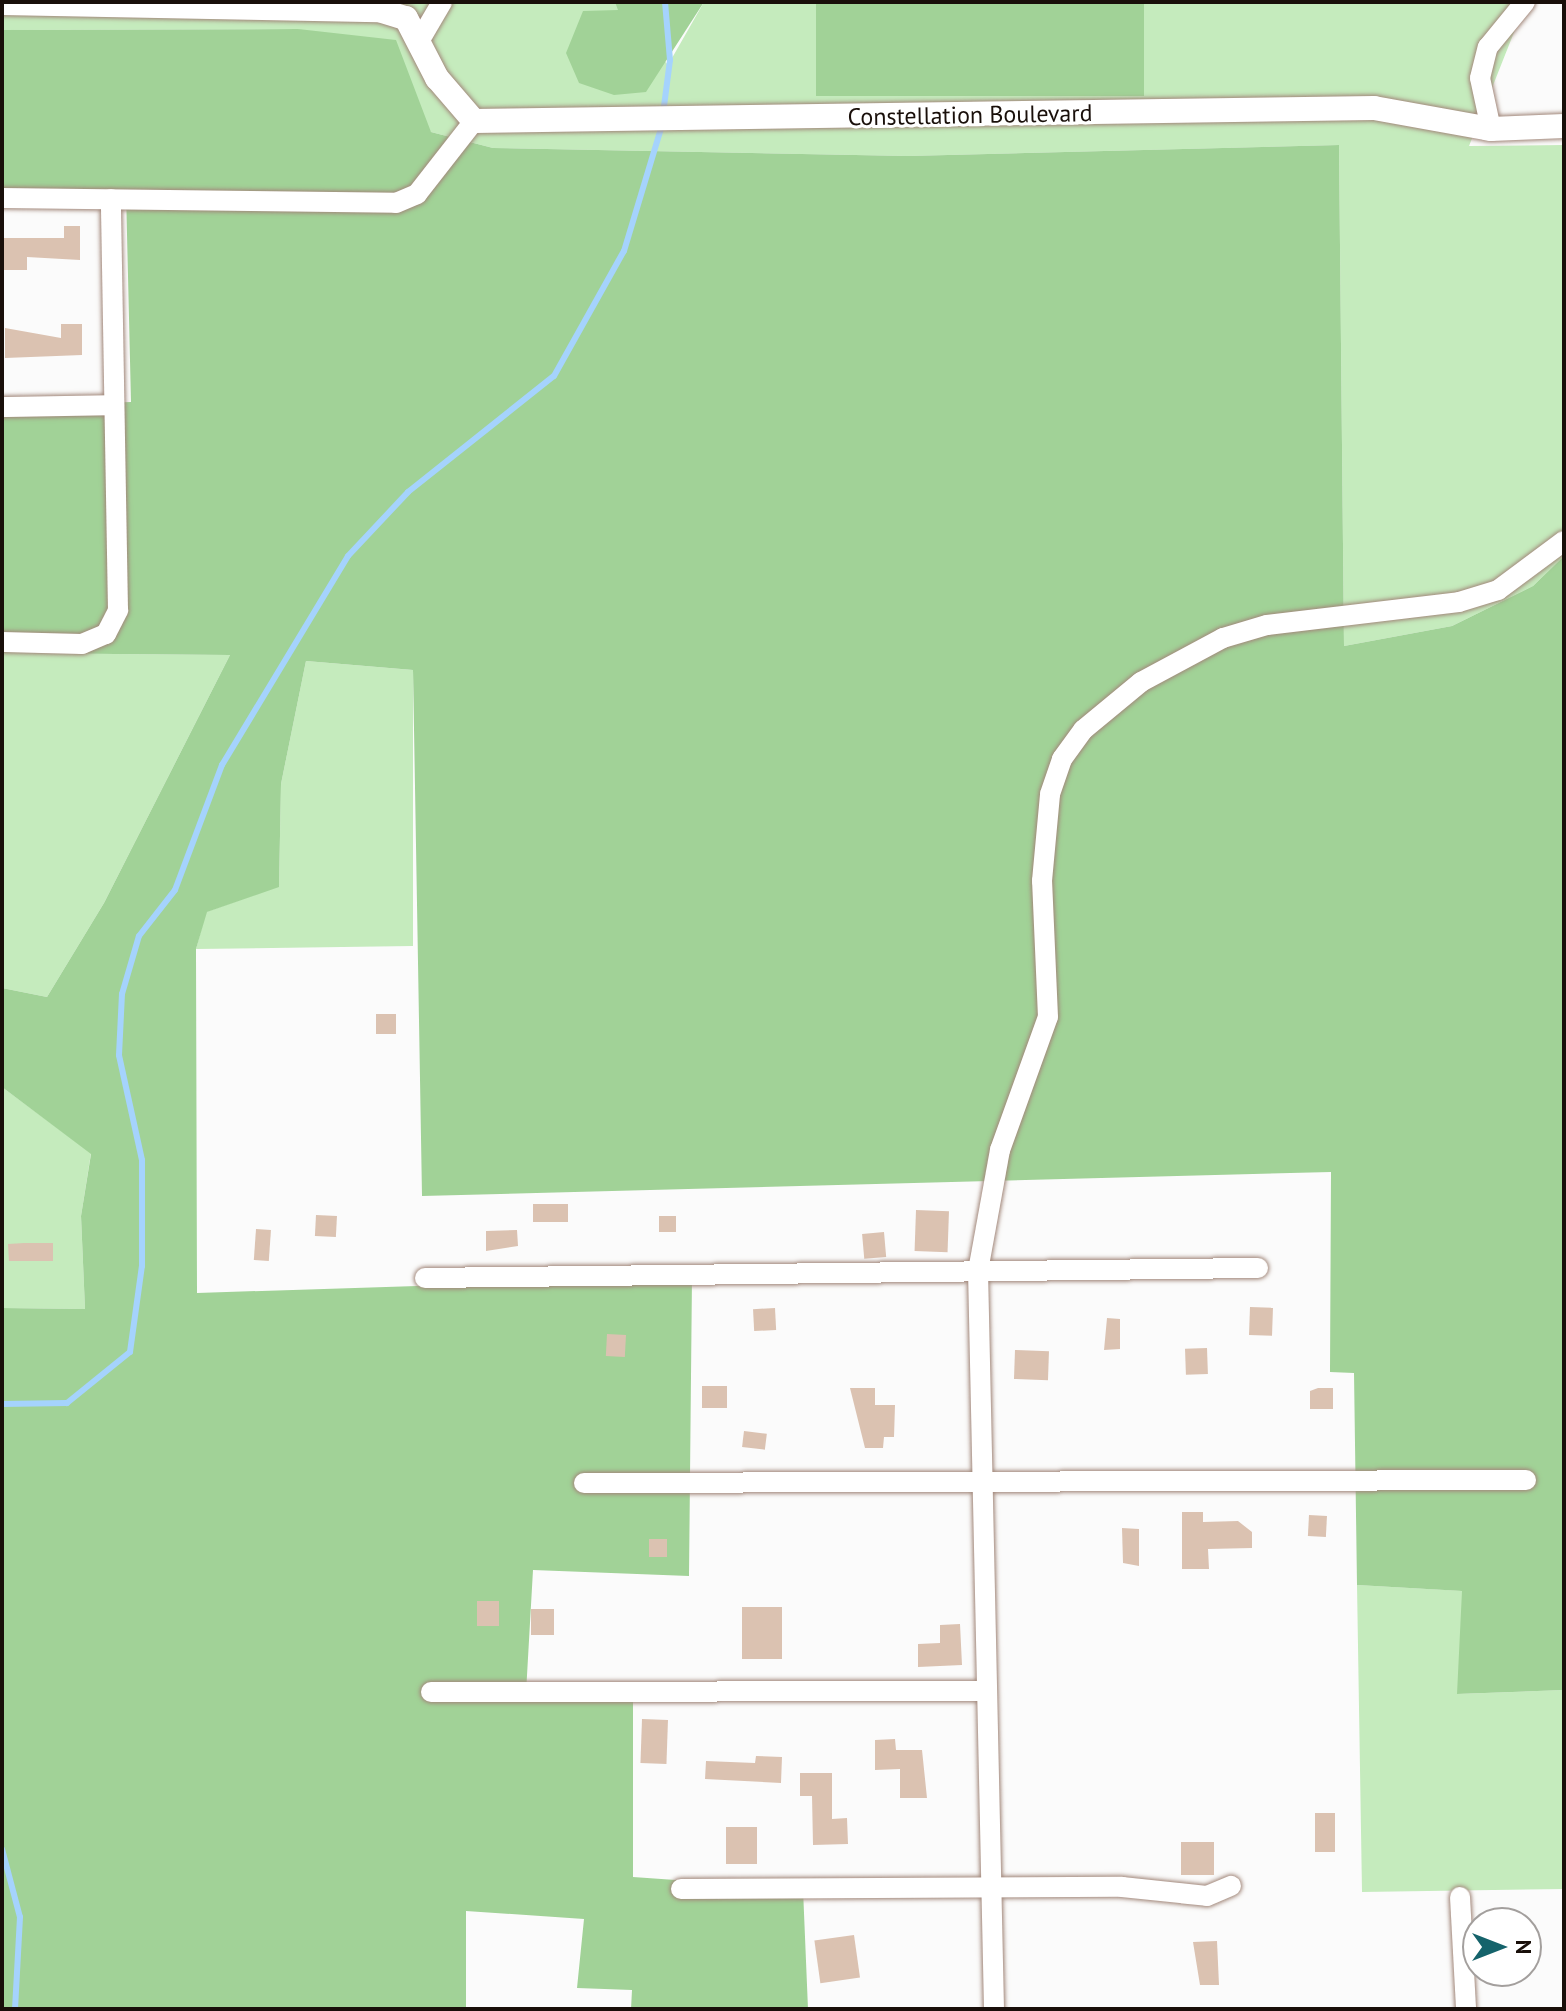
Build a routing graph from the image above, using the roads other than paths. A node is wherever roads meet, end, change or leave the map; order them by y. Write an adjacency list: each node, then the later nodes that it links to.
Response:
1 (442, 2): 4 (street)
2 (1525, 2): 7 (street)
3 (2, 3): 4 (street)
4 (421, 38): 5 (street)
5 (474, 121): 7 (street, Constellation Boulevard); 9 (street)
6 (1564, 126): 7 (street, Constellation Boulevard)
7 (1491, 129)
8 (2, 198): 9 (street)
9 (111, 199): 10 (street)
10 (113, 405): 11 (street); 13 (street)
11 (2, 407)
12 (1564, 541): 15 (street)
13 (2, 642)
14 (1258, 1268): 15 (street)
15 (978, 1271): 16 (street); 18 (street)
16 (425, 1278)
17 (1526, 1480): 18 (street)
18 (982, 1481): 19 (street); 20 (street)
19 (584, 1483)
20 (987, 1691): 21 (street); 23 (street)
21 (431, 1692)
22 (1231, 1886): 23 (street)
23 (990, 1888): 24 (street); 26 (street)
24 (681, 1889)
25 (1460, 1897): 27 (street)
26 (994, 2009)
27 (1466, 2009)

